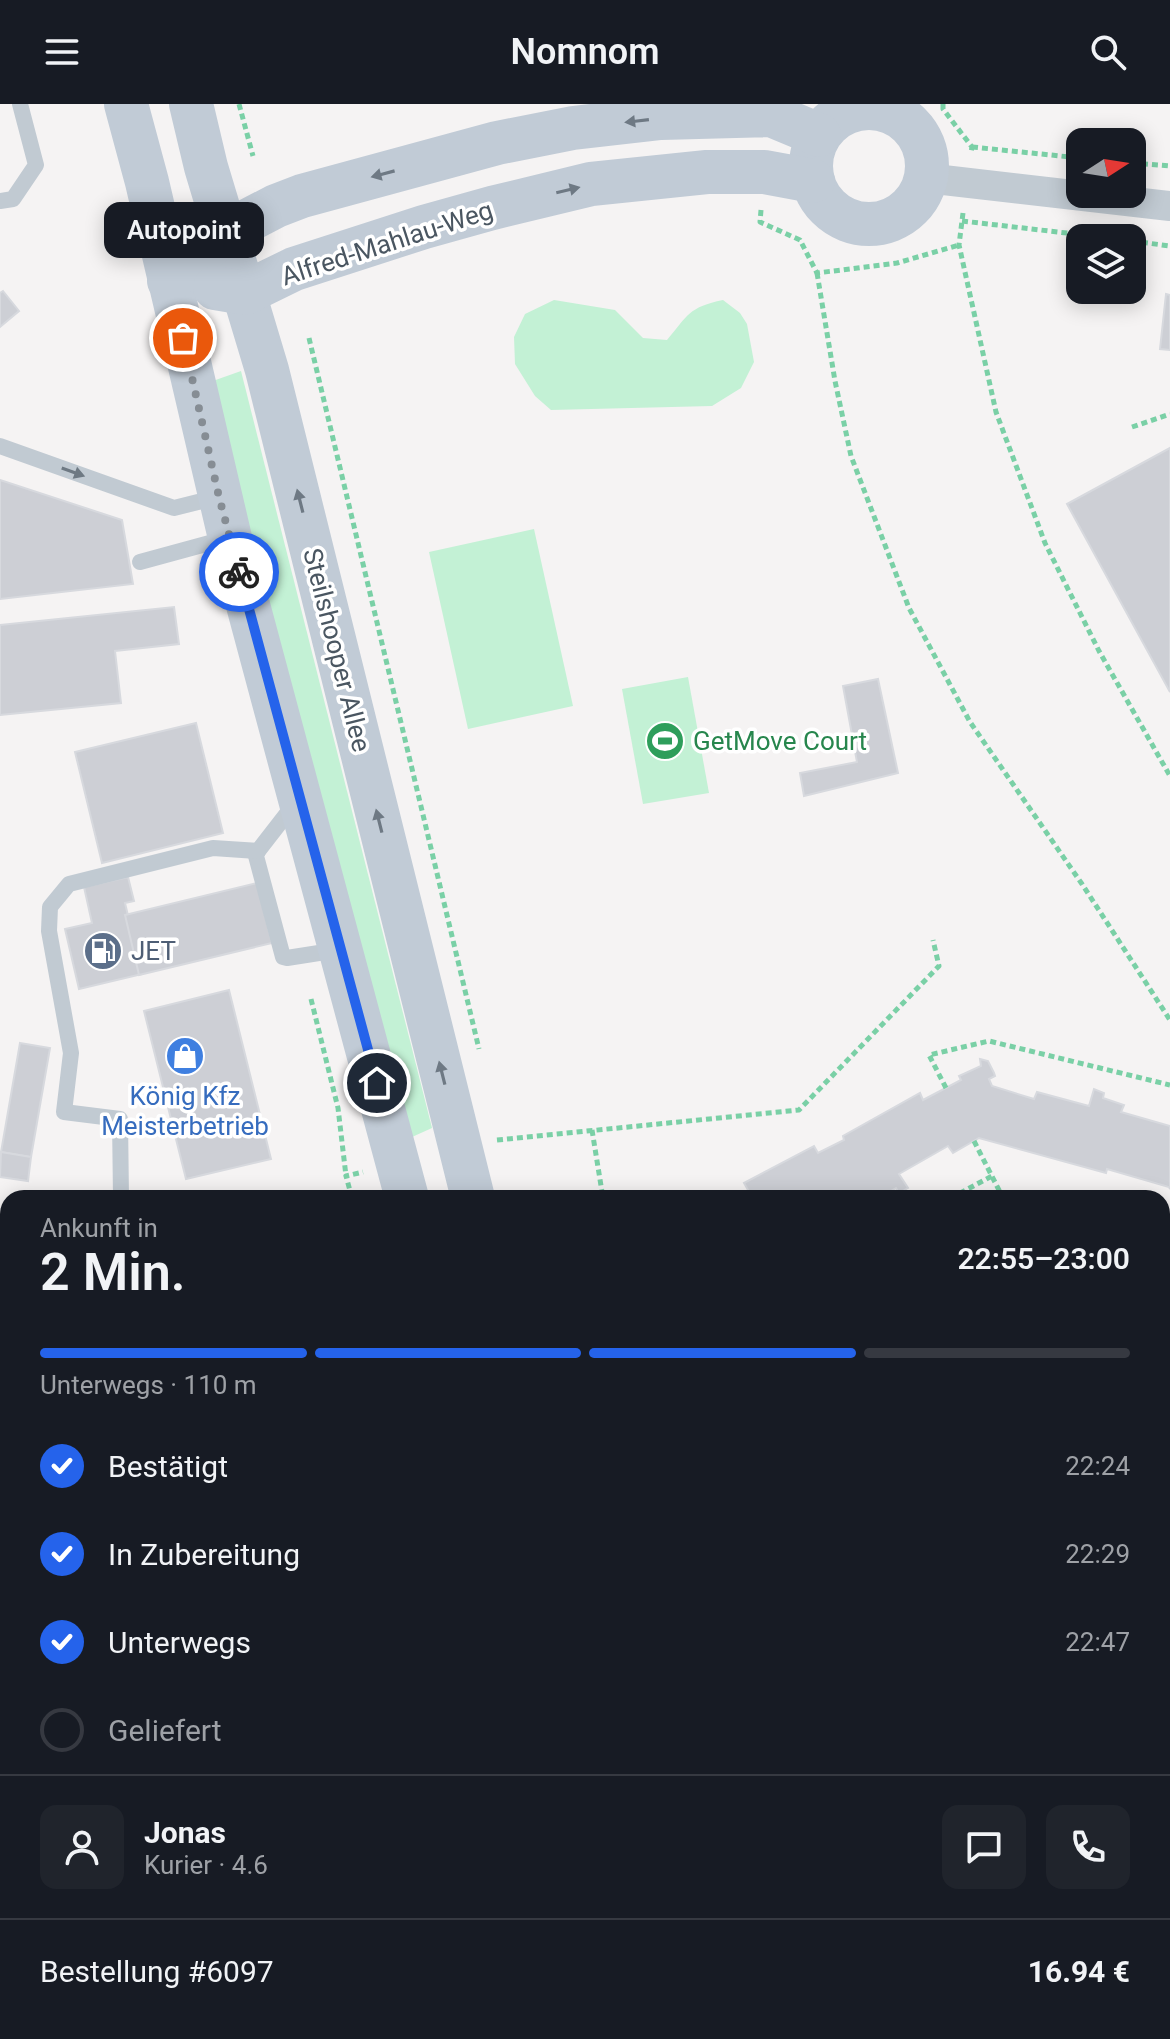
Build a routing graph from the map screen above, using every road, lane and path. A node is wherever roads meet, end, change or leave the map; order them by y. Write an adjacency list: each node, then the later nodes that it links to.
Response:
1 (20, 104): 17 (lane)
2 (126, 104): 27 (main road)
3 (191, 104): 20 (main road, Steilshooper Allee)
4 (239, 104): 9 (path)
5 (943, 104): 8 (path)
6 (897, 109): 7 (main road); 15 (main road)
7 (841, 116): 16 (main road); 20 (main road, one-way to 20)
8 (972, 147): 10 (path); 15 (path)
9 (253, 156): 11 (path); 12 (path)
10 (1066, 157)
11 (242, 158)
12 (259, 162)
13 (1146, 164): 14 (path)
14 (1170, 166)
15 (946, 180): 16 (main road); 18 (street); 19 (path)
16 (813, 181): 28 (main road, Alfred-Mahlau-Weg, one-way to 16)
17 (0, 201)
18 (1170, 206)
19 (962, 221): 21 (path); 23 (path)
20 (226, 232): 27 (main road); 28 (main road, Steilshooper Allee)
21 (1066, 233)
22 (1146, 243): 24 (path)
23 (959, 245): 25 (path); 38 (path)
24 (1170, 246)
25 (852, 269)
26 (817, 273): 43 (path)
27 (169, 281): 28 (main road); 35 (main road)
28 (245, 293): 55 (main road, Steilshooper Allee, one-way to 28)
29 (306, 326): 30 (path)
30 (309, 338): 31 (path); 44 (path)
31 (301, 340)
32 (1170, 414): 33 (path)
33 (1132, 427)
34 (0, 446): 35 (lane, one-way to 35)
35 (219, 497): 36 (main road)
36 (230, 538): 37 (lane); 39 (main road)
37 (140, 562)
38 (1170, 776)
39 (300, 798): 40 (lane); 42 (main road)
40 (258, 851): 42 (lane); 52 (lane)
41 (933, 940): 47 (path)
42 (341, 950): 54 (main road)
43 (1170, 1020)
44 (482, 1062)
45 (1170, 1085): 46 (path)
46 (946, 1088)
47 (592, 1130): 49 (path); 56 (path)
48 (974, 1141): 51 (path)
49 (504, 1154)
50 (366, 1172): 53 (path)
51 (992, 1176): 57 (path); 58 (path)
52 (121, 1190)
53 (350, 1190)
54 (405, 1190)
55 (471, 1190)
56 (602, 1190)
57 (966, 1190)
58 (999, 1190)

